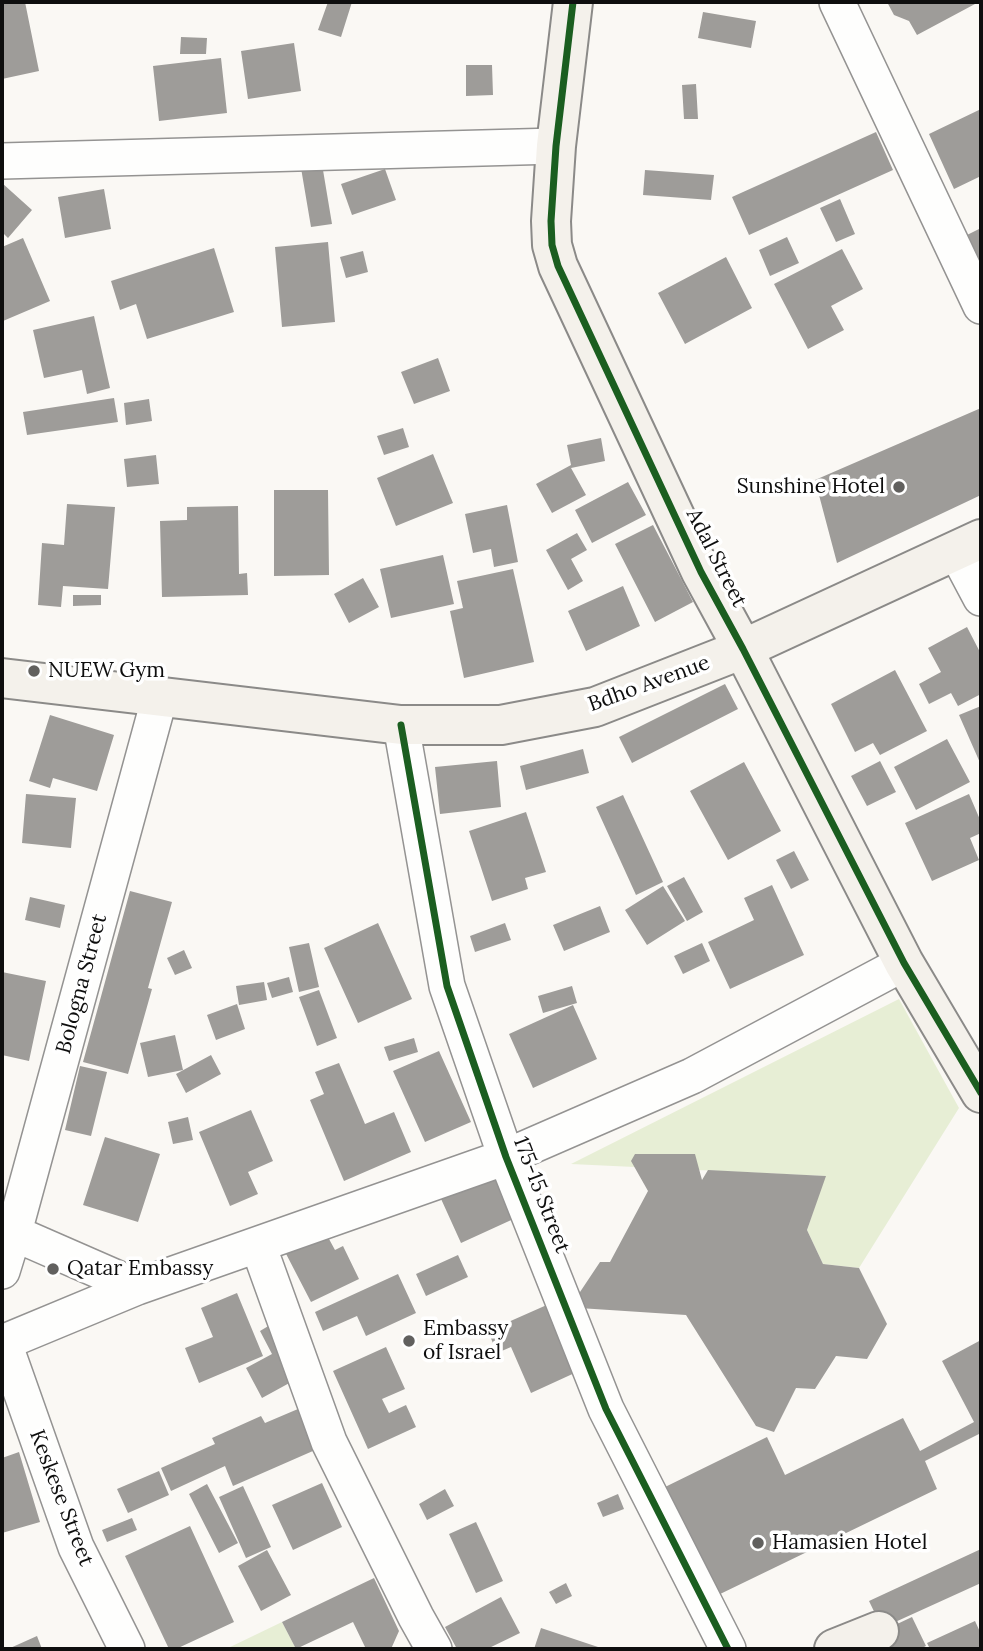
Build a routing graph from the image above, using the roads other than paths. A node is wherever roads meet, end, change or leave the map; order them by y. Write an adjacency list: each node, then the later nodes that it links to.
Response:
1 (573, 2): 3 (street, Adal Street)
2 (837, 2): 5 (street)
3 (556, 145): 4 (street); 8 (street, Adal Street)
4 (2, 161)
5 (981, 306)
6 (969, 545): 7 (street); 8 (street, Bdho Avenue)
7 (981, 598)
8 (743, 649): 11 (street, Bdho Avenue); 12 (street, Adal Street)
9 (2, 678): 10 (street, Bdho Avenue)
10 (160, 696): 11 (street, Bdho Avenue); 15 (street, Bologna Street)
11 (401, 725): 14 (street, 175-15 Street)
12 (904, 963): 13 (street, Adal Street); 14 (street)
13 (981, 1093)
14 (506, 1157): 16 (street); 23 (street, 175-15 Street)
15 (8, 1230): 17 (street, Bologna Street); 18 (street)
16 (258, 1245): 18 (street); 22 (street)
17 (2, 1271)
18 (137, 1287): 19 (street)
19 (3, 1343): 21 (street, Keskese Street)
20 (879, 1631): 24 (street)
21 (127, 1649)
22 (434, 1649)
23 (728, 1649)
24 (834, 1649)

